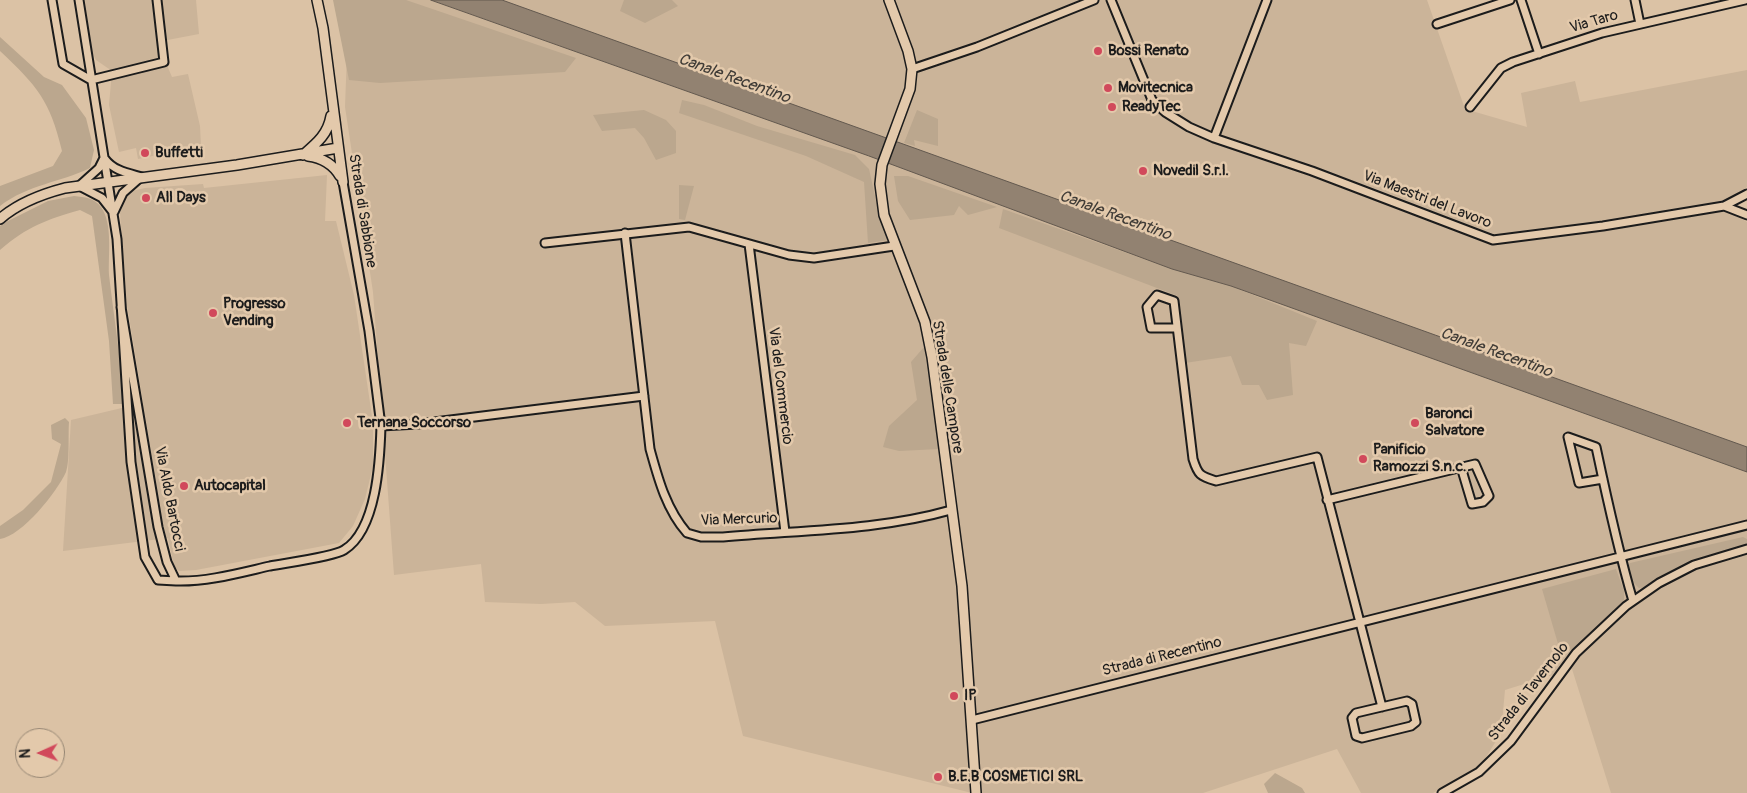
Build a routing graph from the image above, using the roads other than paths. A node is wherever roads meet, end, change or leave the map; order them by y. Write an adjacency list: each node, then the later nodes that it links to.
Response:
1 (52, 0): 17 (street)
2 (79, 0): 17 (street, Via Aldo Bartocci)
3 (157, 0): 17 (street)
4 (317, 0): 18 (street, Strada di Sabbione)
5 (889, 0): 16 (street, Strada delle Campore)
6 (1094, 0): 16 (street)
7 (1111, 0): 20 (street, Via Maestri del Lavoro)
8 (1267, 0): 20 (street)
9 (1510, 0): 13 (street)
10 (1521, 0): 15 (street)
11 (1635, 0): 14 (street)
12 (1745, 0): 14 (street, Via Taro)
13 (1436, 24)
14 (1640, 24): 15 (street, Via Taro)
15 (1539, 54): 19 (street, Via Taro)
16 (912, 69): 36 (street, Strada delle Campore)
17 (91, 80): 23 (street, Via Aldo Bartocci)
18 (333, 107): 21 (street, Strada di Sabbione); 22 (street)
19 (1470, 107)
20 (1214, 138): 29 (street, Via Maestri del Lavoro)
21 (338, 148): 22 (street); 26 (street, Strada di Sabbione)
22 (303, 155): 24 (street); 26 (street)
23 (104, 157): 24 (street); 25 (street, Via Aldo Bartocci); 27 (street)
24 (142, 177): 25 (street); 30 (street)
25 (109, 181): 27 (street); 30 (street, Via Aldo Bartocci)
26 (343, 182): 40 (street, Strada di Sabbione)
27 (79, 186): 30 (street); 32 (street)
28 (1747, 194): 29 (street, Via Maestri del Lavoro)
29 (1724, 206): 31 (street)
30 (114, 212): 37 (street, Via Aldo Bartocci)
31 (1747, 216)
32 (0, 219)
33 (625, 233): 34 (street); 35 (street); 39 (street, Via Mercurio)
34 (545, 243)
35 (749, 244): 36 (street); 48 (street, Via del Commercio)
36 (894, 246): 44 (street, Strada delle Campore)
37 (121, 307): 51 (street, Via Aldo Bartocci); 51 (street, Via Aldo Bartocci)
38 (1177, 328): 38 (street); 43 (street)
39 (644, 396): 40 (street); 48 (street, Via Mercurio)
40 (381, 426): 51 (street, Strada di Sabbione)
41 (1461, 467): 41 (street); 43 (street)
42 (1603, 478): 42 (street); 50 (street)
43 (1327, 500): 53 (street)
44 (951, 510): 48 (street, Via Mercurio); 55 (street, Strada delle Campore)
45 (1747, 525): 46 (street, Strada di Recentino)
46 (1739, 528): 47 (street); 50 (street, Strada di Recentino)
47 (1747, 531)
48 (784, 532)
49 (1747, 549): 52 (street, Strada di Tavernolo)
50 (1620, 558): 52 (street); 53 (street, Strada di Recentino)
51 (176, 581)
52 (1633, 601): 57 (street, Strada di Tavernolo)
53 (1359, 622): 54 (street); 55 (street, Strada di Recentino)
54 (1382, 707): 54 (street)
55 (972, 720): 56 (street, Strada delle Campore)
56 (976, 793)
57 (1442, 793)

